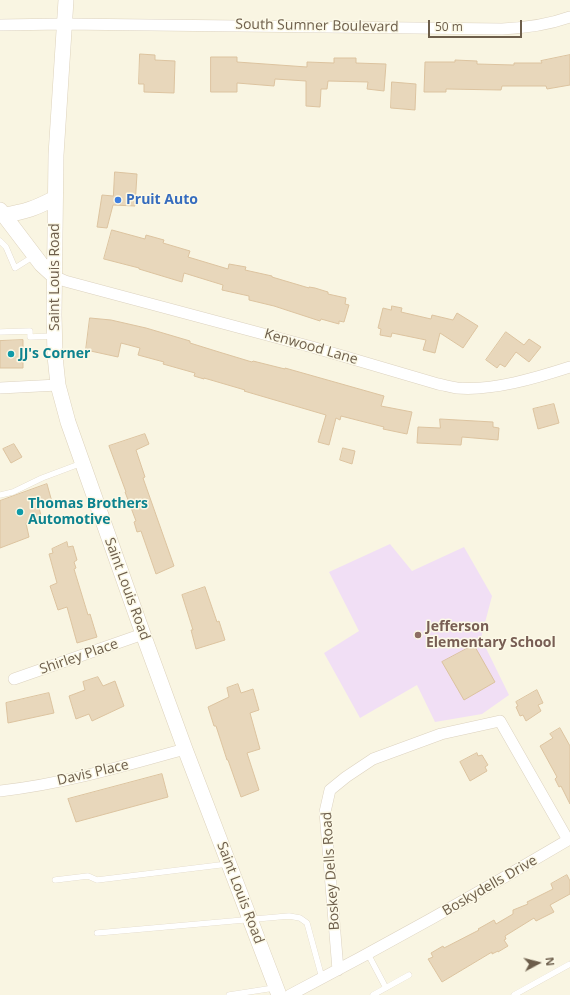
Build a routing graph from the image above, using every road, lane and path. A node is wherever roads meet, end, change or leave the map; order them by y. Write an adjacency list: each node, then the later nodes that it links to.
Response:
1 (66, 0): 3 (street, Saint Louis Road)
2 (570, 17): 3 (street, South Sumner Boulevard)
3 (63, 24): 4 (street, South Sumner Boulevard); 5 (street, Saint Louis Road)
4 (0, 25)
5 (55, 198): 6 (street); 9 (street, Saint Louis Road)
6 (2, 213): 8 (street)
7 (0, 241): 8 (lane)
8 (34, 256): 9 (street)
9 (54, 276): 11 (street, Saint Louis Road); 12 (street, Kenwood Lane)
10 (0, 332): 11 (lane)
11 (54, 336): 13 (street, Saint Louis Road)
12 (570, 367)
13 (58, 385): 14 (street); 15 (street, Saint Louis Road)
14 (0, 388)
15 (82, 463): 16 (lane); 17 (street, Saint Louis Road)
16 (0, 495)
17 (143, 634): 18 (street, Shirley Place); 20 (street, Saint Louis Road)
18 (14, 679)
19 (500, 721): 22 (street, Boskydells Drive); 29 (street, Boskey Dells Road)
20 (185, 749): 21 (street, Davis Place); 23 (street, Saint Louis Road)
21 (0, 791)
22 (569, 842): 27 (street, Boskydells Drive)
23 (228, 864): 24 (lane); 25 (street, Saint Louis Road)
24 (55, 880)
25 (249, 919): 26 (lane); 31 (lane); 33 (street, Saint Louis Road)
26 (97, 933)
27 (368, 954): 29 (street, Boskydells Drive); 32 (lane)
28 (570, 964): 37 (lane)
29 (338, 970): 31 (street, Boskydells Drive)
30 (409, 975): 32 (lane)
31 (322, 978): 35 (street, Boskydells Drive)
32 (386, 988): 36 (lane)
33 (277, 991): 34 (lane)
34 (229, 995)
35 (290, 995)
36 (373, 995)
37 (514, 995)

